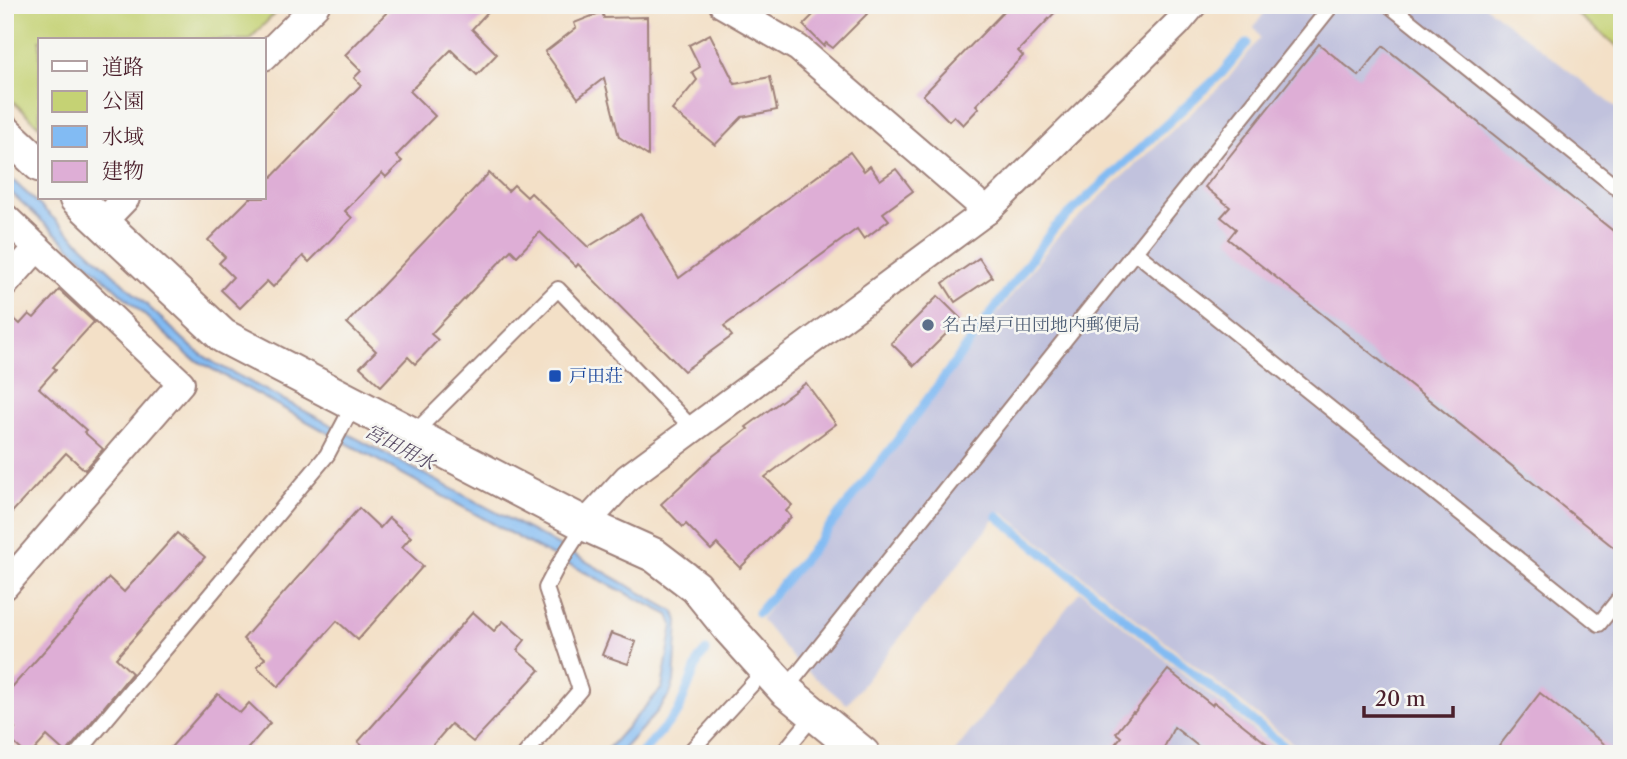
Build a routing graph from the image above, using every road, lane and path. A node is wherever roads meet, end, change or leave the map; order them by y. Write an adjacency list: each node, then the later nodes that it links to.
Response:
1 (316, 5): 6 (street)
2 (723, 5): 12 (street)
3 (1194, 5): 12 (street)
4 (1332, 5): 16 (lane)
5 (1389, 5): 9 (lane)
6 (266, 56)
7 (5, 132): 8 (street)
8 (38, 163)
9 (1622, 192)
10 (78, 200): 14 (street)
11 (125, 200): 14 (street)
12 (987, 211): 19 (street)
13 (5, 218): 15 (street)
14 (102, 223): 18 (street)
15 (37, 248): 17 (street); 22 (street)
16 (1135, 252): 23 (lane); 24 (lane)
17 (5, 284)
18 (348, 414): 20 (street); 26 (lane)
19 (693, 429): 20 (lane); 21 (street)
20 (412, 435): 21 (street)
21 (579, 534): 24 (street); 27 (lane)
22 (5, 586)
23 (1622, 595)
24 (775, 679): 25 (street); 28 (lane)
25 (815, 714): 29 (lane); 30 (street)
26 (77, 754)
27 (525, 754)
28 (688, 754)
29 (782, 754)
30 (863, 754)

